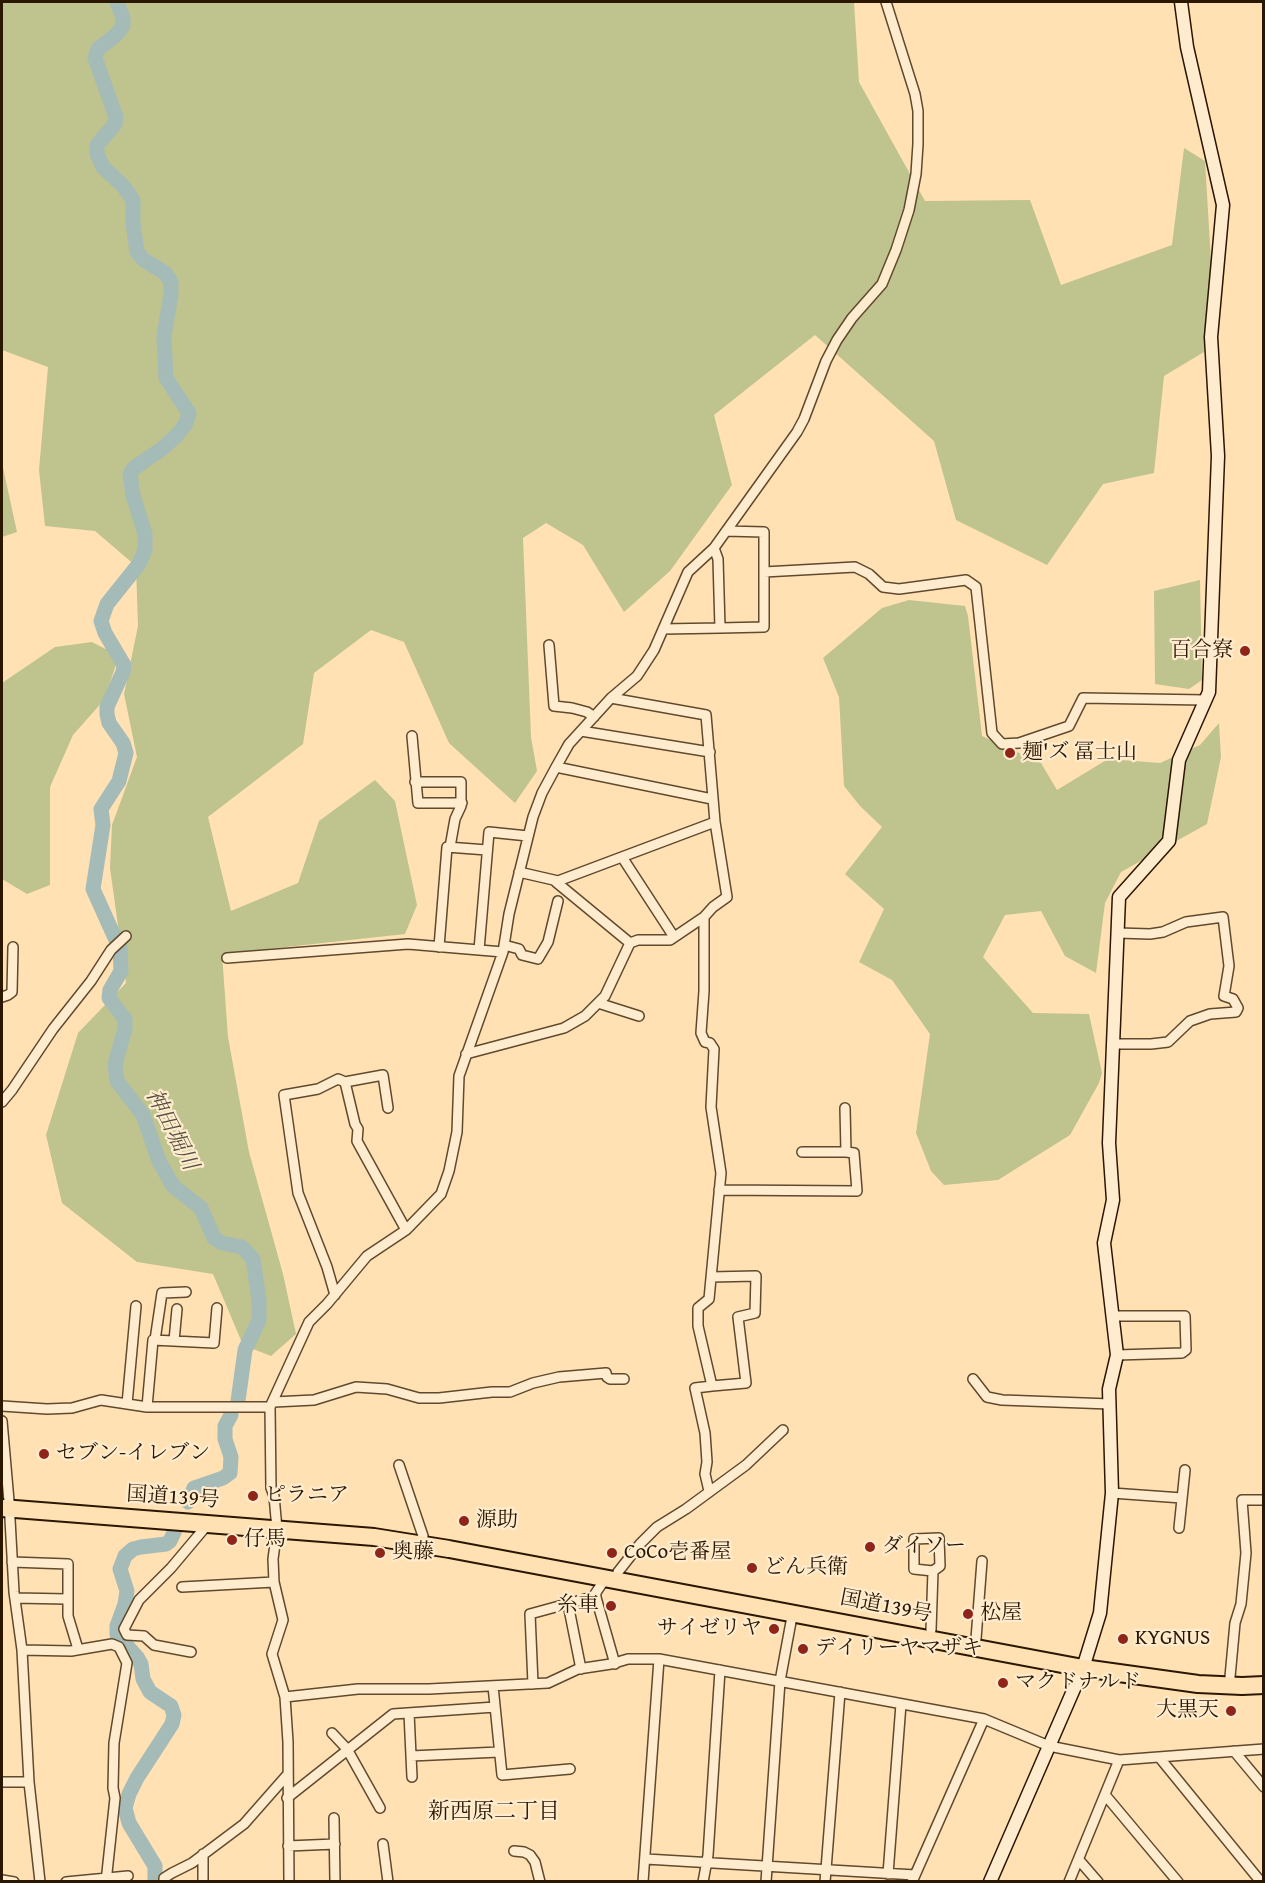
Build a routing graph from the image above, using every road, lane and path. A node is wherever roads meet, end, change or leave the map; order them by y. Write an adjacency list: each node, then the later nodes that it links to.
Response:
1 (886, 2): 3 (street)
2 (1181, 2): 10 (street)
3 (726, 531): 4 (street); 5 (street)
4 (714, 548): 6 (street); 7 (street)
5 (764, 572): 6 (street); 10 (street)
6 (720, 628): 7 (street)
7 (663, 629): 9 (street)
8 (549, 645): 11 (street)
9 (611, 698): 11 (street); 14 (street)
10 (1205, 700): 28 (street)
11 (594, 717): 12 (street)
12 (581, 731): 14 (street); 15 (street)
13 (412, 736): 16 (street)
14 (710, 752): 17 (street)
15 (556, 766): 17 (street); 20 (street)
16 (415, 782): 18 (street); 18 (street)
17 (712, 799): 19 (street)
18 (462, 803): 21 (street)
19 (714, 822): 23 (street); 27 (street)
20 (528, 836): 22 (street); 24 (street)
21 (450, 847): 22 (street); 33 (street)
22 (487, 850): 35 (street)
23 (622, 857): 25 (street); 30 (street)
24 (519, 872): 25 (street); 34 (street)
25 (556, 882): 31 (street)
26 (558, 901): 34 (street)
27 (704, 917): 30 (street); 48 (street)
28 (1118, 933): 40 (street); 40 (street)
29 (126, 936): 43 (street)
30 (674, 937): 31 (street)
31 (630, 943): 38 (street)
32 (12, 947): 37 (street)
33 (439, 947): 35 (street); 36 (street)
34 (504, 948): 35 (street); 41 (street)
35 (479, 950)
36 (227, 958)
37 (2, 997)
38 (598, 1003): 39 (street); 41 (street)
39 (639, 1016)
40 (1113, 1044): 56 (street)
41 (466, 1054): 49 (street)
42 (345, 1082): 44 (street); 49 (street); 52 (street)
43 (2, 1102)
44 (387, 1108)
45 (845, 1108): 47 (street)
46 (802, 1152): 47 (street)
47 (846, 1152): 48 (street)
48 (719, 1190): 50 (street)
49 (406, 1230): 52 (street)
50 (711, 1276): 62 (street); 62 (street)
51 (186, 1293): 57 (street)
52 (334, 1295): 65 (street)
53 (136, 1306): 63 (street)
54 (217, 1308): 58 (street)
55 (177, 1309): 58 (street)
56 (1113, 1316): 59 (street); 59 (street)
57 (155, 1340): 58 (street); 67 (street)
58 (174, 1341)
59 (1117, 1355): 64 (street)
60 (624, 1379): 65 (street)
61 (973, 1379): 64 (street)
62 (712, 1386): 72 (street)
63 (127, 1404): 66 (street); 67 (street)
64 (1110, 1404): 73 (street)
65 (272, 1405): 67 (street); 78 (street)
66 (2, 1406)
67 (147, 1407)
68 (2, 1421): 76 (street)
69 (783, 1430): 72 (street)
70 (399, 1465): 80 (street)
71 (1185, 1470): 74 (street)
72 (709, 1491): 84 (street)
73 (1112, 1493): 74 (street); 99 (street)
74 (1182, 1498): 79 (street)
75 (1263, 1500): 104 (street)
76 (5, 1504): 77 (highway, 国道139号); 78 (highway, 国道139号); 82 (street)
77 (208, 1524): 78 (highway, 国道139号); 97 (street)
78 (277, 1525): 80 (highway, 国道139号); 84 (highway, 国道139号); 85 (street)
79 (1179, 1528)
80 (423, 1536): 84 (highway, 国道139号)
81 (982, 1561): 94 (street)
82 (12, 1562): 88 (street); 90 (street)
83 (933, 1571): 93 (street)
84 (611, 1576): 89 (street); 92 (highway, 国道139号)
85 (274, 1582): 86 (street); 110 (street)
86 (182, 1587)
87 (2, 1592): 88 (street)
88 (14, 1595): 90 (street); 96 (street)
89 (596, 1596): 91 (street); 100 (street)
90 (68, 1599): 95 (street)
91 (568, 1604): 101 (street); 106 (street)
92 (793, 1609): 93 (highway, 国道139号); 99 (highway, 国道139号); 105 (street)
93 (932, 1630): 94 (highway, 国道139号)
94 (976, 1639): 99 (highway, 国道139号)
95 (78, 1649): 96 (street); 148 (street)
96 (22, 1650): 128 (street)
97 (191, 1652)
98 (659, 1659): 100 (street); 102 (street); 139 (street)
99 (1084, 1663): 104 (highway, 国道139号); 107 (highway, 国道139号); 116 (street)
100 (615, 1664): 101 (street)
101 (581, 1669): 106 (street)
102 (720, 1670): 105 (street); 141 (street)
103 (1263, 1676): 104 (highway, 国道139号)
104 (1230, 1677)
105 (780, 1681): 109 (street); 142 (street)
106 (533, 1684): 108 (street)
107 (1263, 1685)
108 (493, 1686): 110 (street); 112 (street)
109 (840, 1692): 111 (street); 143 (street)
110 (285, 1697): 125 (street)
111 (901, 1704): 114 (street); 144 (street)
112 (495, 1707): 113 (street); 120 (street)
113 (409, 1713): 117 (street); 121 (street)
114 (984, 1719): 116 (street); 146 (street)
115 (332, 1733): 117 (street)
116 (1049, 1746): 123 (street); 163 (street)
117 (346, 1749): 131 (street); 132 (street)
118 (1263, 1749): 119 (street)
119 (1234, 1751): 122 (street); 129 (street)
120 (499, 1752): 121 (street); 124 (street)
121 (411, 1756): 126 (street)
122 (1159, 1757): 123 (street); 149 (street)
123 (1119, 1760): 130 (street)
124 (570, 1769)
125 (288, 1774): 131 (street); 138 (street)
126 (412, 1777)
127 (2, 1782): 128 (street)
128 (29, 1782): 151 (street)
129 (1263, 1787)
130 (1106, 1796): 140 (street); 166 (street)
131 (287, 1798): 136 (street)
132 (380, 1808)
133 (334, 1818): 134 (street)
134 (335, 1844): 136 (street); 156 (street)
135 (383, 1844): 157 (street)
136 (288, 1846): 155 (street)
137 (514, 1851): 158 (street)
138 (203, 1854): 153 (street); 154 (street)
139 (646, 1859): 141 (street); 159 (street)
140 (1079, 1860): 164 (street); 165 (street)
141 (705, 1864): 142 (street); 160 (street)
142 (767, 1867): 143 (street); 161 (street)
143 (826, 1871): 144 (street); 162 (street)
144 (888, 1874): 146 (street)
145 (128, 1876): 148 (street)
146 (914, 1878)
147 (2, 1880): 150 (street)
148 (106, 1880): 152 (street)
149 (1262, 1880)
150 (14, 1881)
151 (40, 1881)
152 (66, 1881)
153 (164, 1881)
154 (203, 1881)
155 (289, 1881)
156 (334, 1881)
157 (388, 1881)
158 (540, 1881)
159 (643, 1881)
160 (703, 1881)
161 (766, 1881)
162 (825, 1881)
163 (990, 1881)
164 (1069, 1881)
165 (1098, 1881)
166 (1178, 1881)

